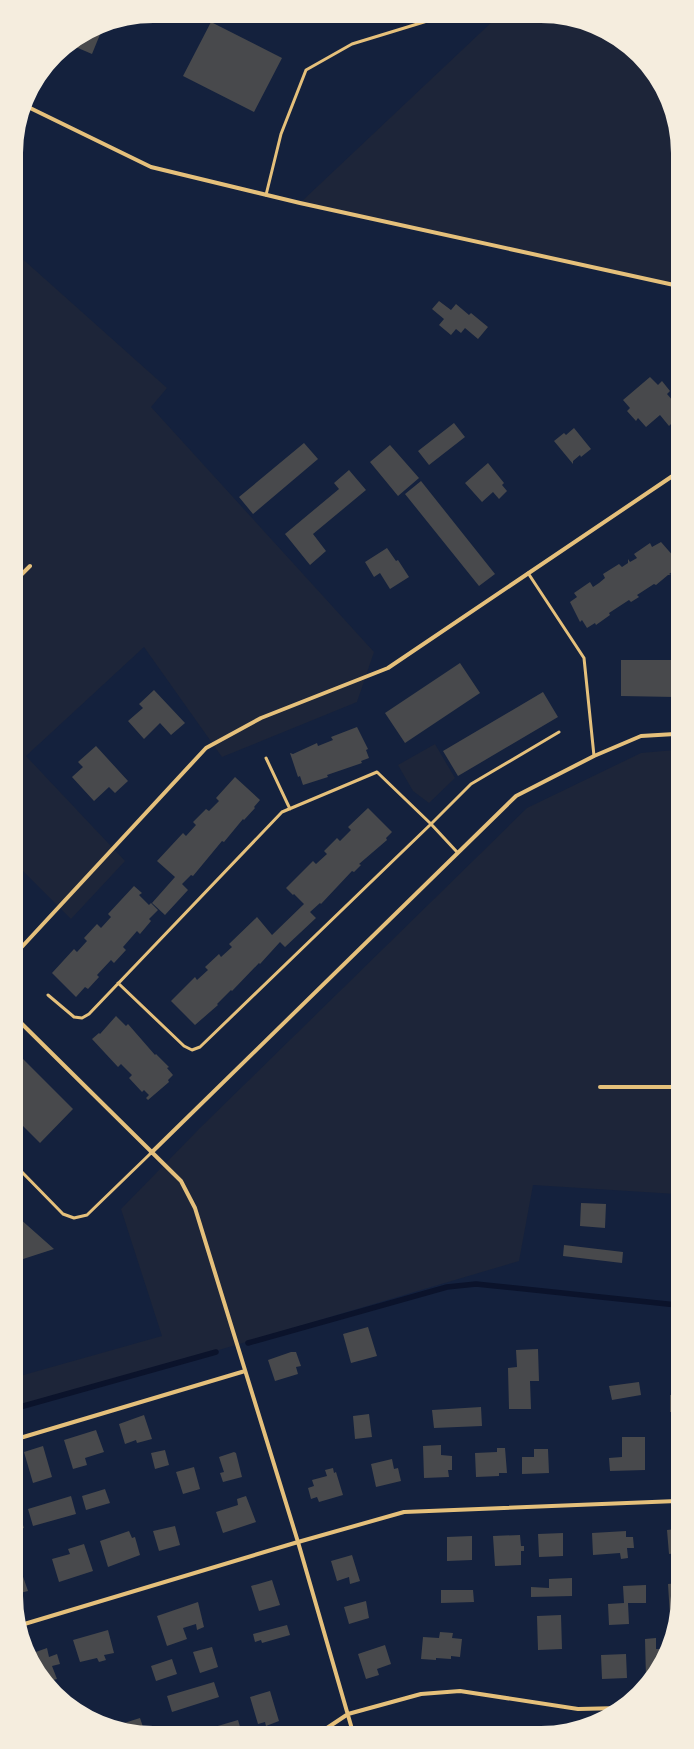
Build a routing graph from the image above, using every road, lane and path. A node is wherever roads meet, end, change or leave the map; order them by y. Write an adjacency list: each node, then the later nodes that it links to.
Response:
1 (421, 23): 3 (lane)
2 (31, 108): 3 (street)
3 (266, 195): 4 (street)
4 (671, 284)
5 (671, 477): 8 (street)
6 (30, 566): 7 (street)
7 (23, 573)
8 (528, 573): 11 (lane); 16 (street)
9 (559, 732): 14 (lane)
10 (671, 734): 11 (street)
11 (594, 756): 15 (street)
12 (266, 758): 13 (lane)
13 (290, 809): 14 (lane); 17 (lane)
14 (431, 824): 15 (lane); 17 (lane)
15 (457, 852): 22 (street)
16 (23, 946)
17 (118, 983): 18 (lane)
18 (48, 995)
19 (23, 1025): 22 (street)
20 (600, 1087): 21 (street)
21 (671, 1087)
22 (151, 1153): 23 (lane); 24 (street)
23 (23, 1173)
24 (245, 1371): 25 (street); 27 (street)
25 (23, 1437)
26 (671, 1501): 27 (street)
27 (298, 1542): 28 (street); 30 (street)
28 (26, 1624)
29 (606, 1708): 30 (street)
30 (348, 1714): 31 (street); 32 (street)
31 (330, 1726)
32 (351, 1726)

